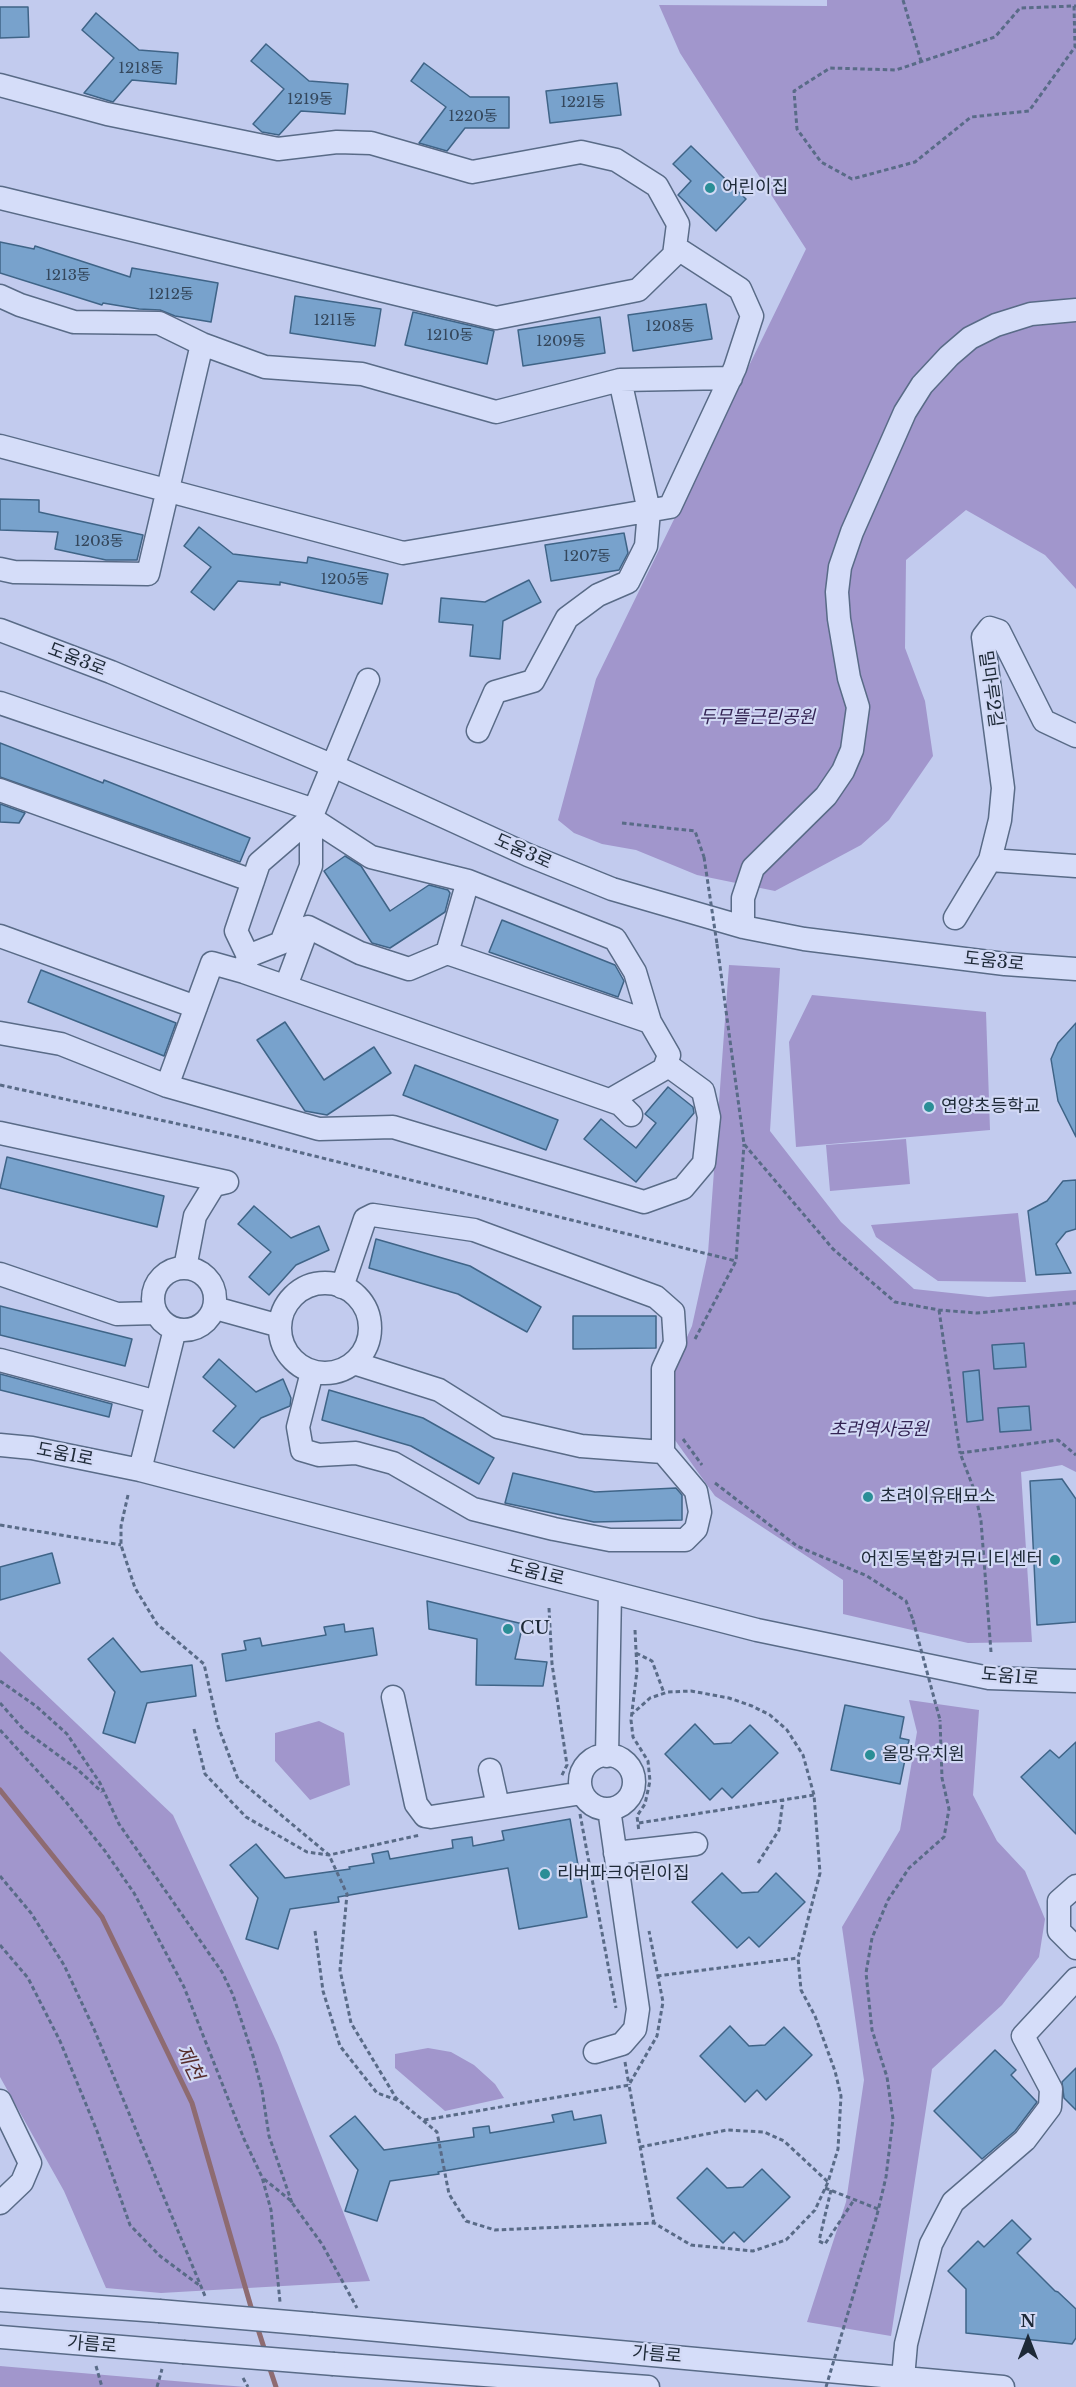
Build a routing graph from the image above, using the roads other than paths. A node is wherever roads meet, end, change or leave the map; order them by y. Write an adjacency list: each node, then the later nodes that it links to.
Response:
1 (0, 85): 3 (street)
2 (0, 198): 3 (street)
3 (675, 247): 7 (street)
4 (0, 296): 6 (street)
5 (1076, 310): 26 (street)
6 (202, 344): 8 (street); 10 (street)
7 (731, 378): 8 (street); 11 (street)
8 (620, 380): 11 (street)
9 (0, 446): 10 (street)
10 (168, 490): 11 (street); 12 (street)
11 (649, 511): 16 (street)
12 (0, 569)
13 (0, 630): 18 (street, 도움3로)
14 (368, 680): 18 (street)
15 (0, 703): 20 (street)
16 (478, 731)
17 (1076, 736): 21 (street, 밀마루2길)
18 (332, 765): 20 (street); 26 (street, 도움3로)
19 (0, 790): 23 (street)
20 (312, 814): 23 (street); 24 (street); 29 (street)
21 (990, 860): 22 (street); 25 (street, 밀마루2길)
22 (1076, 866)
23 (253, 882): 29 (street)
24 (468, 882): 28 (street); 33 (street)
25 (956, 918)
26 (743, 927): 30 (street, 도움3로)
27 (0, 936): 32 (street)
28 (447, 953): 31 (street); 33 (street)
29 (246, 964): 31 (street); 32 (street)
30 (1076, 969)
31 (286, 986): 37 (street)
32 (196, 1008): 36 (street)
33 (650, 1022): 35 (street)
34 (0, 1033): 36 (street)
35 (666, 1064): 36 (street); 37 (street)
36 (167, 1086)
37 (610, 1100): 38 (street)
38 (631, 1114)
39 (0, 1133): 40 (street)
40 (185, 1268): 43 (street); 44 (street)
41 (0, 1274): 44 (street)
42 (342, 1287): 45 (street); 48 (street); 52 (street)
43 (215, 1308): 45 (street); 46 (street)
44 (156, 1313): 46 (street)
45 (280, 1326): 49 (street)
46 (175, 1329): 50 (street)
47 (0, 1360): 50 (street)
48 (354, 1363): 49 (street); 52 (street)
49 (312, 1372): 52 (street)
50 (157, 1402): 53 (street)
51 (0, 1445): 53 (street, 도움1로)
52 (663, 1452)
53 (140, 1470): 54 (street, 도움1로)
54 (610, 1592): 55 (street, 도움1로); 57 (street)
55 (1076, 1681)
56 (393, 1697): 60 (street)
57 (607, 1756): 59 (street); 61 (street)
58 (490, 1770): 60 (street)
59 (577, 1802): 60 (street); 61 (street)
60 (498, 1806)
61 (609, 1809): 63 (street)
62 (696, 1844): 63 (street)
63 (615, 1853): 67 (street)
64 (1076, 1886): 65 (street)
65 (1076, 1948)
66 (1076, 1979): 72 (street)
67 (595, 2052)
68 (0, 2101): 69 (street)
69 (0, 2204)
70 (0, 2300): 72 (street, 가름로, bridge)
71 (0, 2337): 73 (street, 가름로, bridge)
72 (903, 2378): 74 (street, 가름로)
73 (648, 2387)
74 (1003, 2387)

